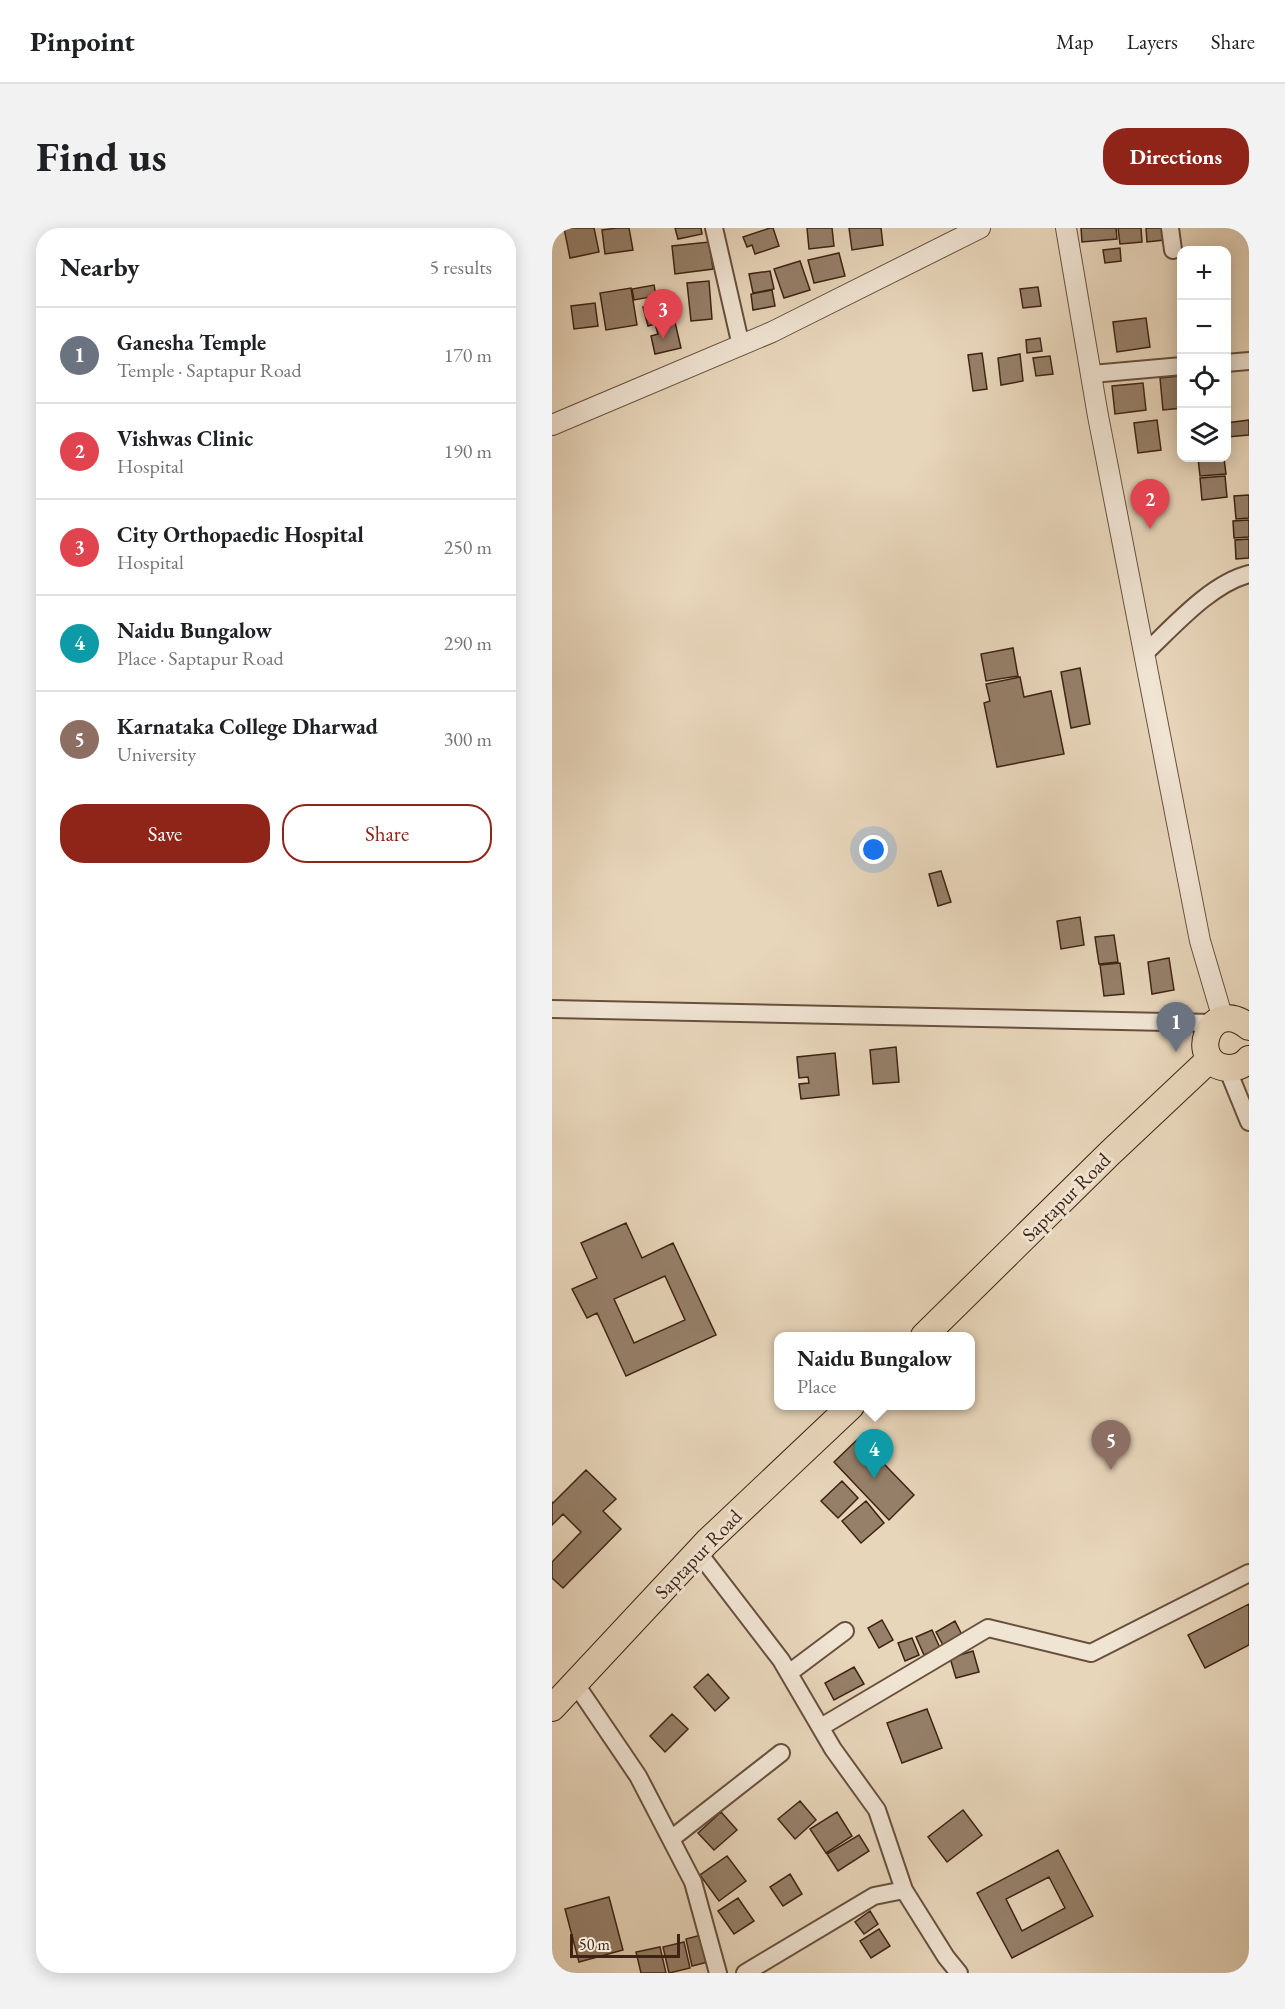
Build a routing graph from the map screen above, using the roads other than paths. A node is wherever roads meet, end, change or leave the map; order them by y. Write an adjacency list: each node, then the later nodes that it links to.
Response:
1 (714, 228): 6 (street)
2 (980, 228): 6 (street)
3 (1066, 228): 10 (street)
4 (1170, 228): 5 (street)
5 (1173, 250)
6 (741, 346): 11 (street)
7 (1249, 361): 8 (street)
8 (1231, 363)
9 (1177, 366): 10 (street)
10 (1092, 374): 13 (street)
11 (552, 425)
12 (1249, 574): 13 (street)
13 (1144, 654): 15 (street)
14 (552, 1009): 15 (street)
15 (1219, 1021): 16 (main road); 17 (main road)
16 (1249, 1027)
17 (1229, 1062): 18 (street); 19 (main road, Saptapur Road)
18 (1249, 1122)
19 (928, 1332)
20 (847, 1410): 21 (main road, Saptapur Road)
21 (698, 1552): 24 (street); 25 (main road, Saptapur Road)
22 (1249, 1573): 27 (street)
23 (845, 1631): 24 (street)
24 (789, 1673): 27 (street)
25 (575, 1683): 26 (main road, Saptapur Road); 29 (street)
26 (552, 1708)
27 (821, 1727): 30 (street)
28 (781, 1753): 29 (street)
29 (671, 1839): 31 (street)
30 (904, 1890): 32 (street); 33 (street)
31 (718, 1973)
32 (745, 1973)
33 (958, 1973)

